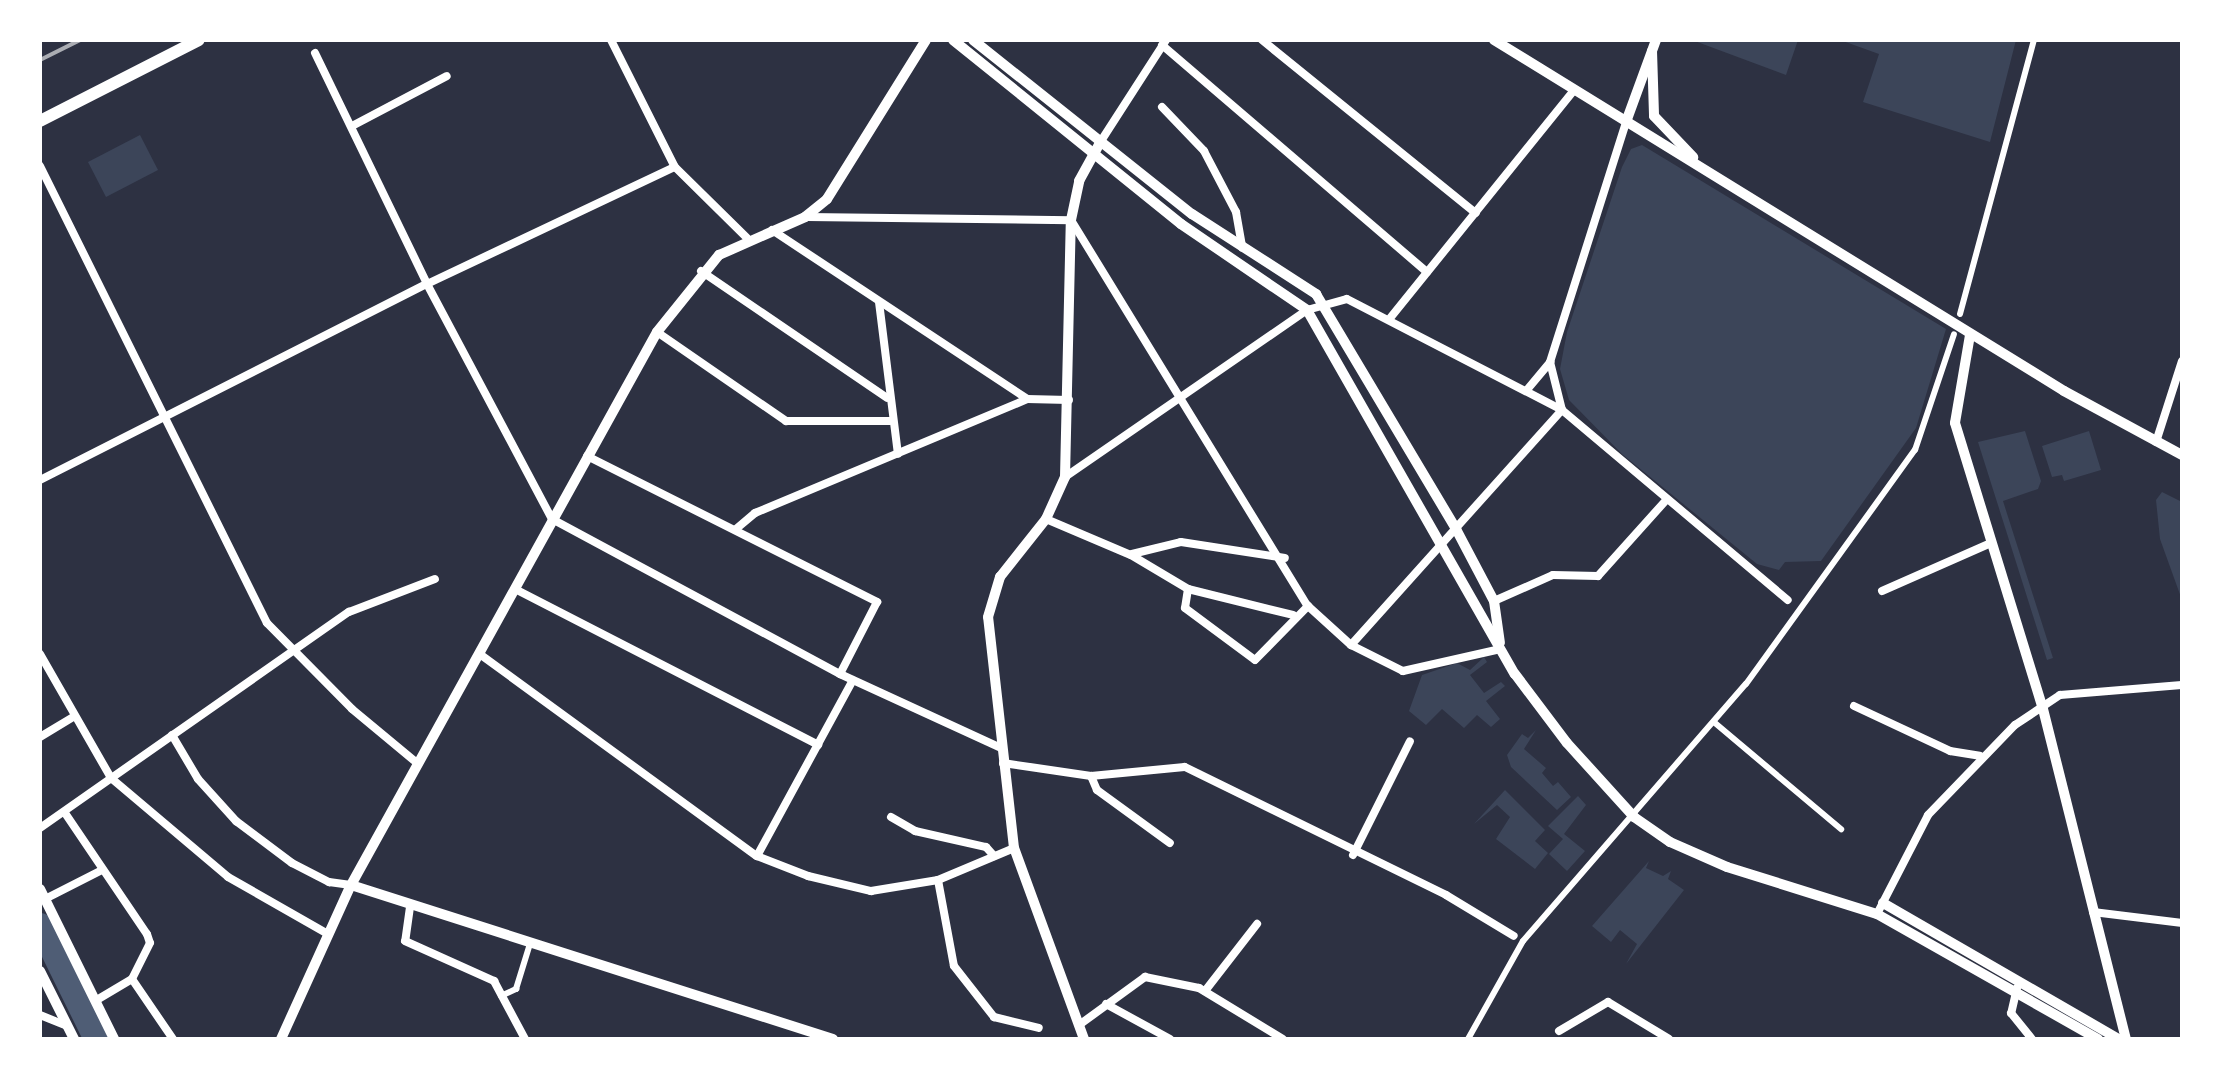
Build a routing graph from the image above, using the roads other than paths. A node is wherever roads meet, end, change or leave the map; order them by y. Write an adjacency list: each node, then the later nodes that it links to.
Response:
1 (199, 40): 15 (main road)
2 (611, 40): 21 (street)
3 (926, 40): 24 (street)
4 (953, 40): 19 (street)
5 (974, 40): 18 (street)
6 (1262, 40): 23 (street)
7 (1494, 40): 13 (street)
8 (2034, 40): 35 (street)
9 (1164, 43): 18 (street); 30 (street)
10 (1654, 46): 16 (street); 22 (street)
11 (315, 53): 17 (street)
12 (446, 76): 17 (street)
13 (1574, 90): 16 (street); 23 (street)
14 (1162, 107): 28 (street)
15 (40, 120)
16 (1626, 122): 22 (street); 41 (street)
17 (352, 126): 31 (street)
18 (1101, 141): 19 (street); 28 (street)
19 (1091, 154): 25 (street); 34 (street)
20 (40, 166): 48 (street)
21 (675, 168): 27 (street); 31 (street)
22 (1712, 174): 39 (street)
23 (1476, 213): 30 (street)
24 (805, 217): 25 (street); 26 (street)
25 (1071, 220): 43 (street); 46 (street)
26 (772, 230): 27 (street); 32 (street)
27 (748, 238): 29 (street)
28 (1242, 247): 33 (street)
29 (700, 271): 37 (street); 44 (street)
30 (1427, 272): 36 (street)
31 (427, 284): 48 (street); 57 (street)
32 (879, 302): 44 (street); 45 (street)
33 (1323, 302): 34 (street); 36 (street); 60 (street)
34 (1307, 310): 43 (street); 62 (street)
35 (1960, 314)
36 (1391, 317): 42 (street)
37 (657, 332): 49 (street); 53 (street)
38 (1954, 334): 72 (street)
39 (1970, 334): 50 (street); 61 (street)
40 (2182, 361): 50 (street)
41 (1550, 362): 42 (street); 47 (street)
42 (1526, 390): 47 (street)
43 (1183, 396): 54 (street); 64 (street)
44 (887, 398): 49 (street)
45 (1026, 399): 46 (street); 51 (street)
46 (1069, 400): 54 (street)
47 (1562, 410): 56 (street); 60 (street)
48 (164, 416): 55 (street); 76 (street)
49 (890, 421): 51 (street)
50 (2156, 442): 52 (street)
51 (898, 454): 59 (street)
52 (2182, 455)
53 (587, 456): 57 (street); 59 (street)
54 (1065, 478): 58 (street)
55 (40, 480)
56 (1666, 498): 69 (street); 70 (street)
57 (552, 519): 66 (street); 79 (street)
58 (1046, 519): 63 (street); 90 (street)
59 (736, 529): 79 (street)
60 (1456, 529): 62 (street); 70 (street)
61 (1991, 543): 68 (street); 82 (street)
62 (1443, 545): 74 (street); 75 (street)
63 (1132, 555): 64 (street); 67 (street)
64 (1284, 558): 71 (street)
65 (436, 579): 76 (street)
66 (515, 589): 78 (street); 89 (street)
67 (1188, 589): 73 (street); 73 (street)
68 (1882, 591)
69 (1788, 600): 72 (street)
70 (1494, 601): 75 (street)
71 (1308, 606): 73 (street); 74 (street)
72 (1802, 611): 85 (street)
73 (1292, 615)
74 (1351, 645): 75 (street)
75 (1501, 649): 98 (street)
76 (292, 651): 86 (street); 93 (street)
77 (40, 654): 84 (street)
78 (482, 654): 93 (street); 104 (street)
79 (840, 674): 80 (street)
80 (853, 680): 89 (street); 90 (street)
81 (2182, 685): 82 (street)
82 (2042, 705): 91 (street); 112 (street)
83 (1854, 706): 91 (street)
84 (72, 718): 87 (street); 95 (street)
85 (1715, 723): 98 (street); 100 (street)
86 (172, 735): 95 (street); 108 (street)
87 (40, 737)
88 (1410, 741): 103 (street)
89 (818, 744): 104 (street)
90 (1001, 748): 92 (street)
91 (1980, 756): 111 (street)
92 (1003, 762): 94 (street); 102 (street)
93 (417, 763): 108 (street)
94 (1090, 776): 101 (street); 103 (street)
95 (111, 778): 96 (street); 115 (street)
96 (65, 813): 99 (street); 106 (street)
97 (891, 817): 105 (street)
98 (1634, 817): 111 (street); 140 (street)
99 (40, 828)
100 (1840, 829)
101 (1170, 844)
102 (1014, 848): 105 (street); 127 (street)
103 (1354, 855): 116 (street)
104 (757, 856): 107 (street)
105 (994, 856): 107 (street)
106 (102, 870): 109 (street); 119 (street)
107 (938, 880): 129 (street)
108 (350, 885): 110 (street); 115 (street)
109 (43, 894): 124 (street)
110 (410, 908): 117 (street); 123 (street)
111 (1880, 908): 120 (street); 122 (street)
112 (2093, 912): 113 (street); 144 (street)
113 (2182, 923)
114 (1257, 924): 121 (street)
115 (326, 933): 134 (street)
116 (1514, 936)
117 (530, 946): 123 (street); 136 (street)
118 (40, 971): 128 (street)
119 (132, 980): 124 (street); 133 (street)
120 (2021, 981): 122 (street); 144 (street)
121 (1205, 990): 125 (street); 139 (street)
122 (2014, 993): 142 (street); 143 (street)
123 (501, 996): 135 (street)
124 (95, 1001): 132 (street)
125 (1106, 1004): 127 (street); 138 (street)
126 (40, 1015): 128 (street)
127 (1079, 1025): 137 (street)
128 (68, 1026): 131 (street)
129 (1039, 1028)
130 (1559, 1030): 141 (street)
131 (74, 1039)
132 (114, 1039)
133 (173, 1039)
134 (281, 1039)
135 (525, 1039)
136 (833, 1039)
137 (1084, 1039)
138 (1170, 1039)
139 (1283, 1039)
140 (1468, 1039)
141 (1668, 1039)
142 (2032, 1039)
143 (2098, 1039)
144 (2123, 1039)

